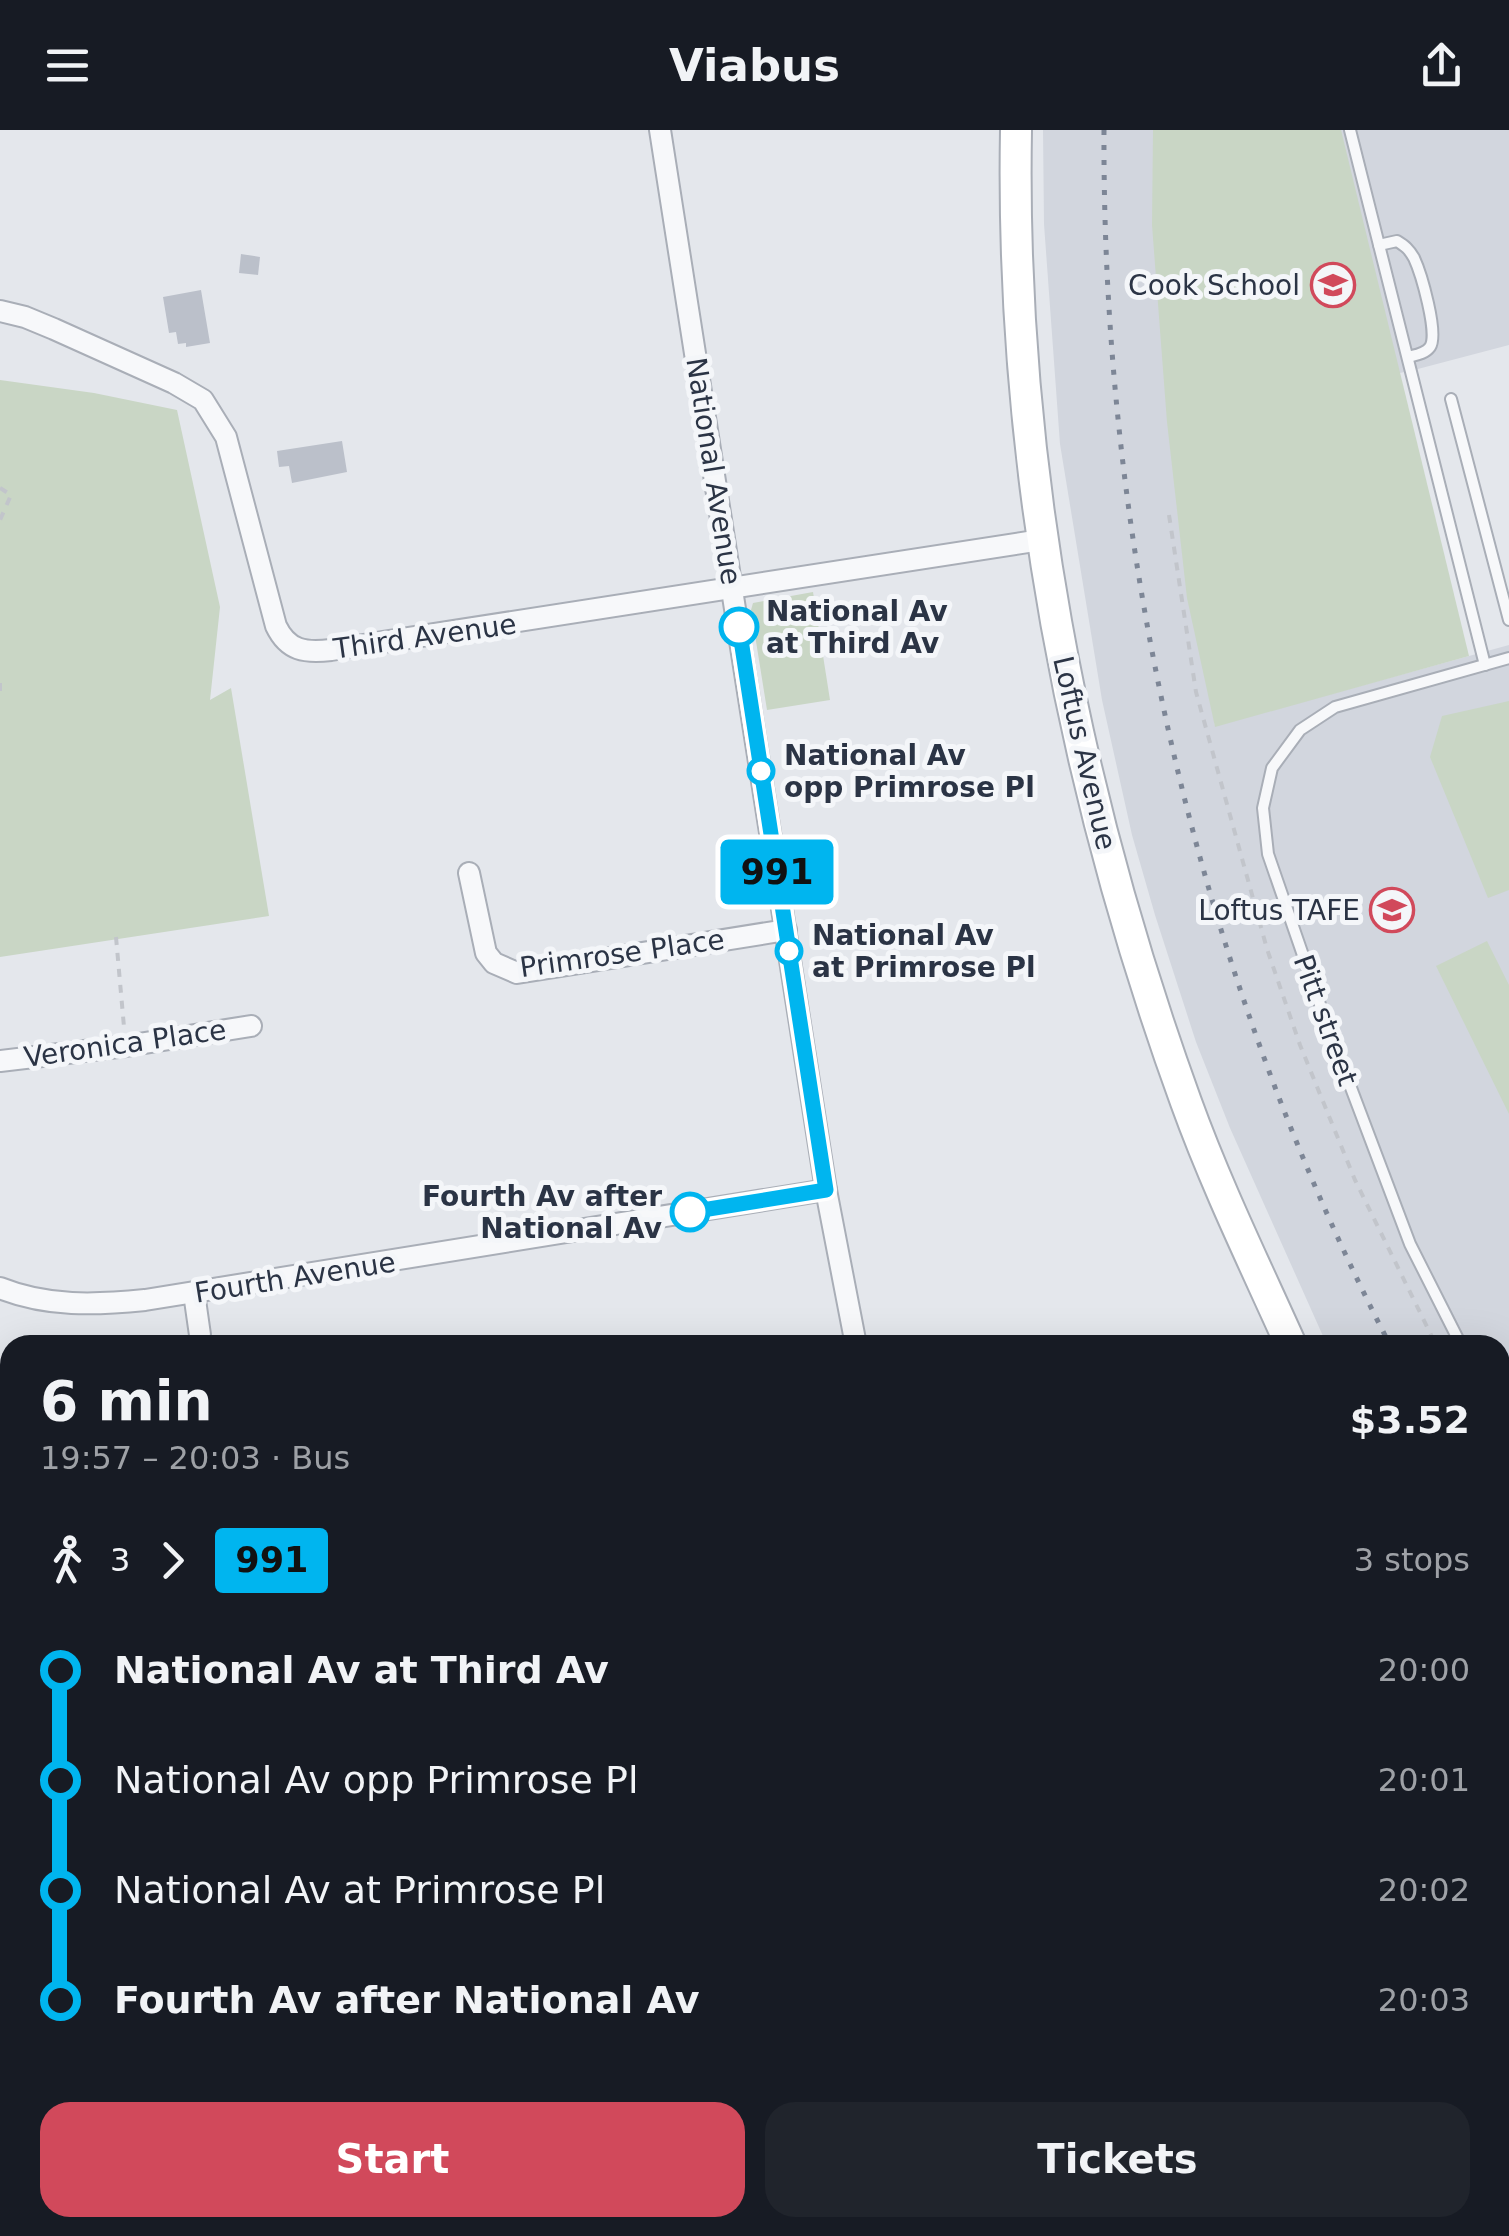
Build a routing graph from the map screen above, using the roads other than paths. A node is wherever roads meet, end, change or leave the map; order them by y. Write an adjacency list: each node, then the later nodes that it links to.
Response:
1 (660, 130): 9 (street, National Avenue)
2 (1016, 130): 8 (street, Loftus Avenue)
3 (1350, 130): 4 (lane)
4 (1379, 245): 6 (lane); 6 (lane)
5 (0, 311): 9 (street, Third Avenue)
6 (1408, 357): 12 (lane)
7 (1452, 399): 10 (lane)
8 (1041, 540): 9 (street, Third Avenue); 22 (street, Loftus Avenue)
9 (734, 589): 14 (street, National Avenue)
10 (1509, 620)
11 (1509, 658): 12 (lane, Pitt street)
12 (1485, 665): 23 (lane, Pitt street)
13 (469, 873): 14 (street, Primrose Place)
14 (786, 930): 17 (street, National Avenue)
15 (251, 1026): 16 (street, Veronica Place)
16 (0, 1061)
17 (826, 1190): 19 (street, Fourth Avenue); 21 (street, National Avenue)
18 (0, 1288): 19 (street, Fourth Avenue)
19 (194, 1293): 20 (street)
20 (200, 1335)
21 (854, 1335)
22 (1287, 1335)
23 (1456, 1335)

